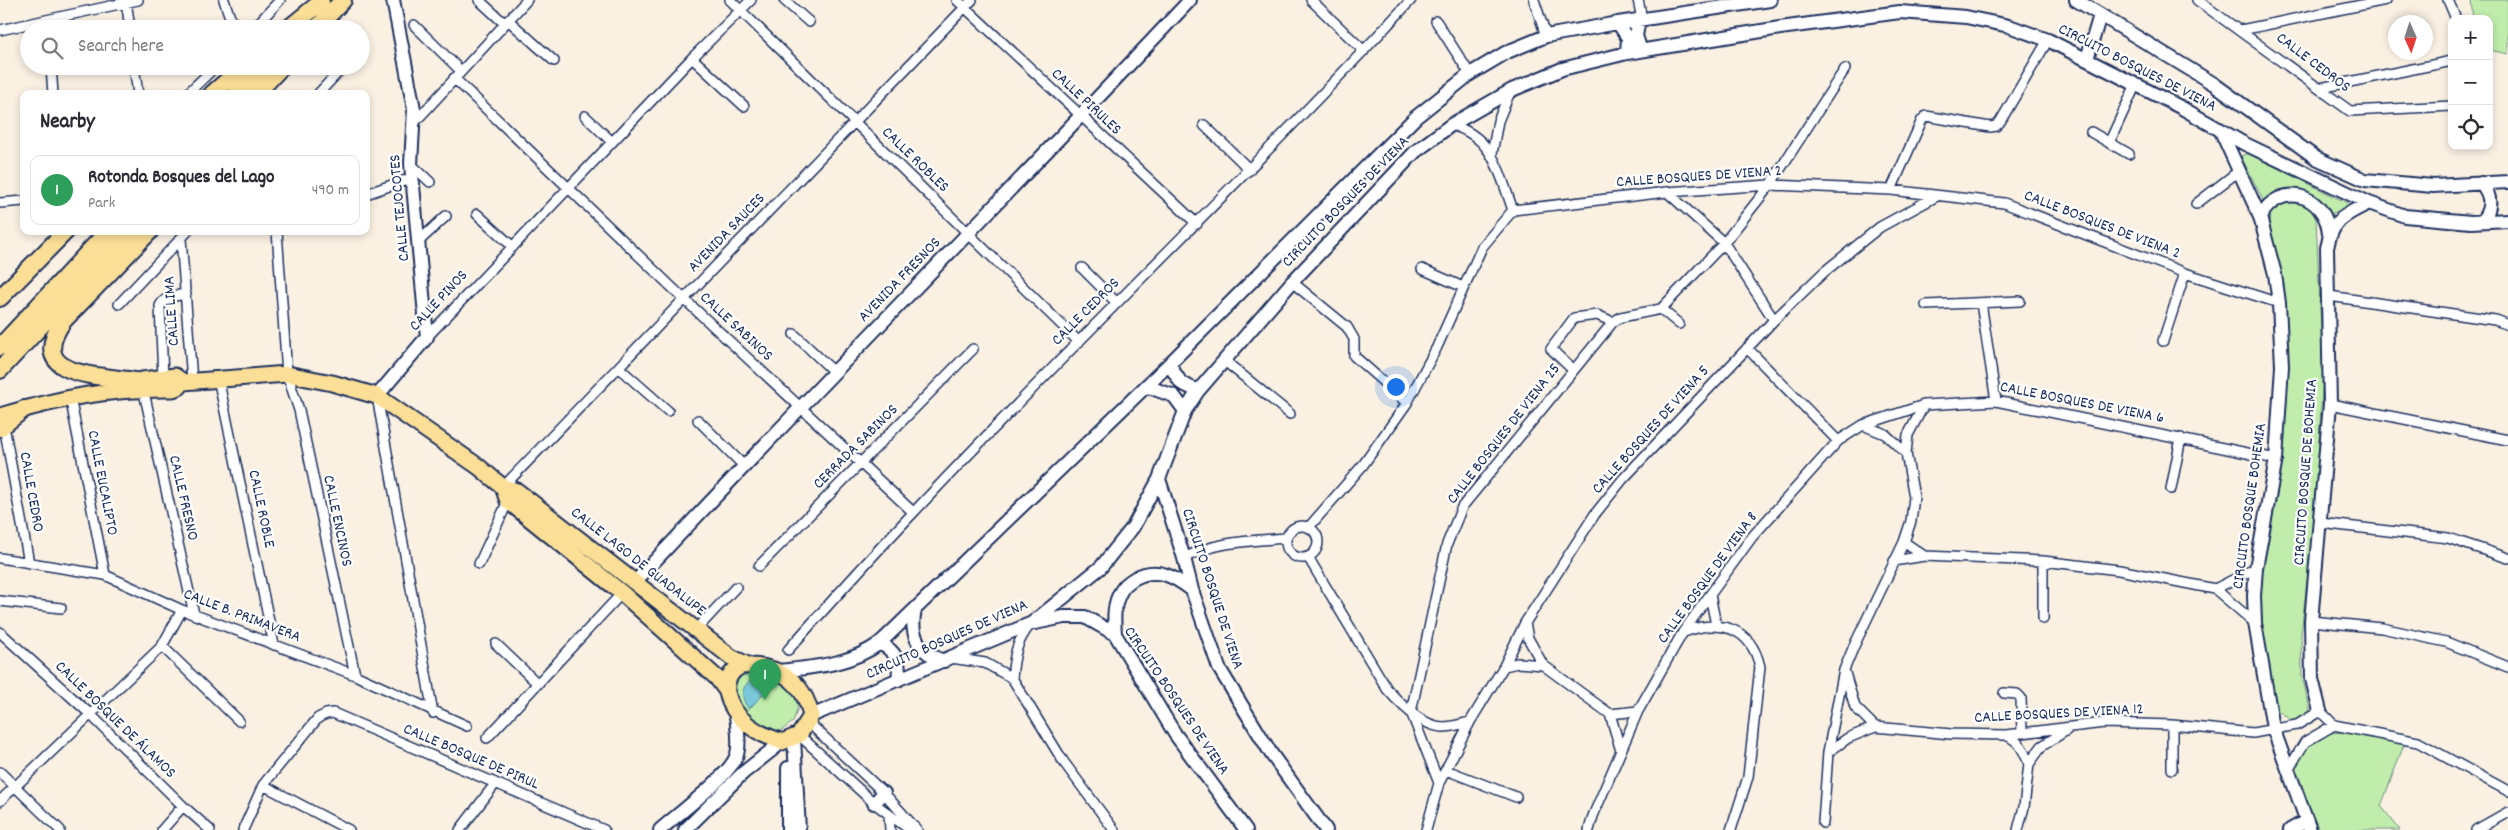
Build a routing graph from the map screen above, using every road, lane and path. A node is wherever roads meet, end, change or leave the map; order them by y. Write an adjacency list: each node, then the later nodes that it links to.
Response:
1 (138, 0): 23 (street)
2 (224, 0): 34 (street)
3 (280, 0): 35 (street)
4 (343, 0): 38 (highway)
5 (393, 0): 82 (main road, CALLE TEJOCOTES)
6 (479, 0): 40 (street)
7 (527, 0): 40 (street)
8 (730, 0): 27 (street, CALLE ROBLES)
9 (752, 0): 27 (street, CALLE PINOS)
10 (784, 0): 41 (street)
11 (957, 0): 26 (street, CALLE PIRULES)
12 (972, 0): 26 (street, AVENIDA SAUCES)
13 (1190, 0): 80 (main road, AVENIDA FRESNOS)
14 (1312, 0): 49 (street)
15 (1411, 0): 49 (street, CALLE CEDROS)
16 (1534, 0): 47 (street)
17 (1638, 0): 31 (street)
18 (1770, 0): 25 (main road, CIRCUITO BOSQUES DE VIENA)
19 (2076, 0): 28 (main road, CIRCUITO BOSQUES DE VIENA)
20 (2197, 0): 46 (street, CALLE CEDROS)
21 (2386, 0): 46 (street)
22 (2448, 0): 29 (street)
23 (126, 1): 30 (street); 33 (street)
24 (322, 1): 36 (highway); 37 (highway)
25 (1735, 2): 31 (main road, CIRCUITO BOSQUES DE VIENA)
26 (965, 8): 80 (street, CALLE PIRULES); 81 (street, AVENIDA SAUCES)
27 (741, 10): 52 (street, CALLE PINOS); 81 (street, CALLE ROBLES)
28 (2100, 15): 53 (main road); 97 (main road, CIRCUITO BOSQUES DE VIENA)
29 (2454, 15)
30 (47, 19): 32 (street)
31 (1640, 19): 42 (main road, CIRCUITO BOSQUES DE VIENA); 50 (main road)
32 (43, 20)
33 (129, 20)
34 (231, 20)
35 (261, 20)
36 (299, 20)
37 (304, 20)
38 (324, 20)
39 (1436, 21): 58 (street)
40 (507, 22): 54 (street); 57 (street)
41 (809, 22)
42 (1618, 23): 47 (main road, CIRCUITO BOSQUES DE VIENA); 51 (main road)
43 (20, 25): 45 (street)
44 (414, 25): 57 (street)
45 (0, 30)
46 (2241, 30): 68 (street, CALLE CEDROS)
47 (1546, 36): 58 (main road, CIRCUITO BOSQUES DE VIENA)
48 (2048, 40): 50 (main road, CIRCUITO BOSQUES DE VIENA); 53 (main road, CIRCUITO BOSQUES DE VIENA); 100 (street)
49 (1364, 51): 92 (street, CALLE CEDROS)
50 (1641, 51): 51 (main road, CIRCUITO BOSQUES DE VIENA)
51 (1627, 53): 76 (main road, CIRCUITO BOSQUES DE VIENA)
52 (692, 58): 77 (street); 87 (street, CALLE PINOS)
53 (2087, 59): 67 (main road, CIRCUITO BOSQUES DE VIENA)
54 (554, 61)
55 (2448, 62): 68 (street)
56 (1845, 69): 98 (street)
57 (461, 71): 66 (street)
58 (1470, 74): 154 (main road, CIRCUITO BOSQUES DE VIENA)
59 (52, 75): 69 (street)
60 (135, 75): 70 (street)
61 (207, 75): 71 (street)
62 (234, 75): 72 (highway)
63 (253, 75): 73 (highway)
64 (274, 75): 74 (highway)
65 (336, 75): 75 (street)
66 (454, 78): 82 (street); 99 (street, CALLE SABINOS)
67 (2136, 84): 85 (main road, CIRCUITO BOSQUES DE VIENA); 88 (street)
68 (2320, 88): 78 (street, CALLE CEDROS)
69 (53, 90)
70 (137, 90)
71 (191, 90)
72 (217, 90)
73 (240, 90)
74 (260, 90)
75 (322, 90)
76 (1512, 90): 84 (main road, CIRCUITO BOSQUES DE VIENA); 89 (street)
77 (744, 106)
78 (2448, 106)
79 (585, 116): 87 (street)
80 (1080, 117): 114 (street, CALLE PIRULES); 115 (main road, AVENIDA FRESNOS)
81 (854, 122): 115 (street, CALLE ROBLES); 134 (street, AVENIDA SAUCES)
82 (414, 123): 91 (main road, CALLE TEJOCOTES)
83 (1204, 125): 92 (street)
84 (1451, 125): 89 (street); 129 (main road, CIRCUITO BOSQUES DE VIENA)
85 (2220, 129): 93 (main road, CIRCUITO BOSQUE BOHEMIA); 106 (main road, CIRCUITO BOSQUES DE VIENA)
86 (2091, 132): 88 (street)
87 (612, 142): 99 (street, CALLE PINOS)
88 (2109, 143): 90 (street)
89 (1492, 154): 108 (street)
90 (2129, 154)
91 (411, 164): 94 (main road, CALLE TEJOCOTES); 95 (street)
92 (1250, 170): 114 (street, CALLE CEDROS)
93 (2240, 170): 107 (street); 111 (main road, CIRCUITO BOSQUE BOHEMIA)
94 (412, 178): 102 (street); 123 (main road, CALLE TEJOCOTES)
95 (430, 182)
96 (2508, 182): 97 (main road, CIRCUITO BOSQUES DE VIENA)
97 (2481, 183): 113 (main road)
98 (1770, 185): 100 (street, CALLE BOSQUES DE VIENA 2); 101 (street, CALLE BOSQUES DE VIENA 2); 124 (street)
99 (569, 188): 125 (street, CALLE PINOS); 134 (street, CALLE SABINOS)
100 (1891, 190): 103 (street, CALLE BOSQUES DE VIENA 2)
101 (1667, 192): 108 (street, CALLE BOSQUES DE VIENA 2); 124 (street)
102 (370, 193)
103 (1937, 196): 128 (street, CALLE BOSQUES DE VIENA 2); 142 (street, CALLE BOSQUES DE VIENA 5)
104 (20, 201): 105 (street)
105 (0, 203)
106 (2369, 203): 113 (main road, CIRCUITO BOSQUES DE VIENA); 116 (main road)
107 (2196, 204)
108 (1513, 210): 130 (street)
109 (476, 214): 125 (street)
110 (446, 216): 123 (street)
111 (2260, 217): 116 (main road, CIRCUITO BOSQUE DE BOHEMIA); 138 (main road, CIRCUITO BOSQUE BOHEMIA)
112 (2508, 220): 113 (main road, CIRCUITO BOSQUES DE VIENA)
113 (2482, 221)
114 (1197, 224): 136 (street, CALLE CEDROS)
115 (968, 234): 149 (street, CALLE ROBLES); 158 (main road, AVENIDA FRESNOS)
116 (2329, 234): 132 (main road, CIRCUITO BOSQUE DE BOHEMIA)
117 (62, 235): 133 (highway)
118 (104, 235): 150 (highway)
119 (125, 235): 156 (highway)
120 (146, 235): 163 (highway)
121 (185, 235): 131 (street, CALLE LIMA); 139 (street)
122 (276, 235): 159 (street, CALLE ENCINOS)
123 (418, 242): 147 (main road, CALLE TEJOCOTES)
124 (1724, 243): 141 (street); 142 (street)
125 (513, 247): 147 (street, CALLE PINOS)
126 (1082, 268): 136 (street)
127 (1422, 269): 130 (street)
128 (2185, 273): 138 (street, CALLE BOSQUES DE VIENA 2); 148 (street)
129 (1292, 282): 153 (main road, CIRCUITO BOSQUES DE VIENA); 169 (street)
130 (1463, 287): 169 (street)
131 (186, 294): 160 (street); 162 (street, CALLE LIMA)
132 (2329, 296): 145 (street); 170 (main road, CIRCUITO BOSQUE DE BOHEMIA)
133 (0, 298)
134 (684, 299): 155 (street, AVENIDA SAUCES); 173 (street, CALLE SABINOS)
135 (2020, 301): 137 (street)
136 (1117, 302): 149 (street, CALLE CEDROS)
137 (1980, 303): 140 (street); 168 (street)
138 (2279, 303): 185 (main road, CIRCUITO BOSQUE BOHEMIA)
139 (119, 304)
140 (1926, 306)
141 (1661, 310): 143 (street); 144 (street)
142 (1774, 320): 151 (street, CALLE BOSQUES DE VIENA 5)
143 (1613, 322): 157 (street, CALLE BOSQUES DE VIENA 25); 157 (street)
144 (1679, 324)
145 (2508, 325)
146 (794, 334): 158 (street)
147 (427, 337): 167 (main road, CALLE PINOS)
148 (2163, 341)
149 (1078, 342): 191 (street, CALLE CEDROS)
150 (0, 347)
151 (1747, 348): 183 (street); 222 (street, CALLE BOSQUES DE VIENA 5)
152 (973, 349): 186 (street, CERRADA SABINOS)
153 (1226, 362): 165 (main road, CIRCUITO BOSQUES DE VIENA); 177 (street)
154 (1169, 364): 164 (main road, CIRCUITO BOSQUES DE VIENA); 165 (main road)
155 (620, 368): 175 (street); 190 (street, AVENIDA SAUCES)
156 (0, 370)
157 (1573, 370): 249 (street, CALLE BOSQUES DE VIENA 25)
158 (833, 372): 173 (main road, AVENIDA FRESNOS)
159 (288, 374): 161 (main road, CALLE LAGO DE GUADALUPE); 167 (main road, CALLE LAGO DE GUADALUPE); 241 (street, CALLE ENCINOS)
160 (163, 378): 162 (main road, CALLE LAGO DE GUADALUPE); 163 (main road, CALLE LAGO DE GUADALUPE)
161 (218, 378): 162 (main road, CALLE LAGO DE GUADALUPE); 232 (street, CALLE ROBLE)
162 (187, 381): 163 (main road, CALLE LAGO DE GUADALUPE)
163 (139, 385): 166 (main road, CALLE LAGO DE GUADALUPE); 172 (main road, CALLE LAGO DE GUADALUPE); 218 (street, CALLE FRESNO)
164 (1146, 386): 176 (main road); 217 (main road, CIRCUITO BOSQUES DE VIENA)
165 (1198, 391): 176 (main road, CIRCUITO BOSQUES DE VIENA)
166 (70, 396): 174 (main road, CALLE LAGO DE GUADALUPE); 207 (street, CALLE EUCALIPTO)
167 (377, 396): 190 (main road, CALLE LAGO DE GUADALUPE); 250 (street)
168 (1996, 401): 171 (street, CALLE BOSQUES DE VIENA 6); 181 (street, CALLE BOSQUES DE VIENA 6)
169 (1407, 403): 193 (street)
170 (2330, 404): 182 (street); 192 (main road, CIRCUITO BOSQUE DE BOHEMIA)
171 (1924, 405): 180 (street, CALLE BOSQUES DE VIENA 6); 184 (street)
172 (0, 406)
173 (799, 406): 186 (street, CALLE SABINOS); 187 (main road, AVENIDA FRESNOS)
174 (24, 409): 179 (highway)
175 (668, 411)
176 (1185, 411): 188 (main road, CIRCUITO BOSQUES DE VIENA)
177 (1290, 414)
178 (698, 420): 187 (street)
179 (1, 425): 203 (street, CALLE CEDRO)
180 (1863, 425): 183 (street, CALLE BOSQUES DE VIENA 6); 184 (street)
181 (2181, 438): 185 (street, CALLE BOSQUES DE VIENA 6); 189 (street)
182 (2508, 440)
183 (1838, 441): 213 (street, CALLE BOSQUE DE VIENA 8)
184 (1906, 453): 195 (street)
185 (2276, 459): 206 (main road, CIRCUITO BOSQUE BOHEMIA)
186 (861, 464): 191 (street, CALLE SABINOS); 205 (street, CERRADA SABINOS)
187 (744, 466): 208 (main road, AVENIDA FRESNOS)
188 (1159, 479): 199 (main road, CIRCUITO BOSQUE DE VIENA); 221 (main road, CIRCUITO BOSQUES DE VIENA)
189 (2172, 489)
190 (506, 494): 204 (street, AVENIDA SAUCES); 208 (main road, CALLE LAGO DE GUADALUPE); 212 (main road, CALLE LAGO DE GUADALUPE)
191 (913, 512): 233 (street, CALLE CEDROS)
192 (2320, 523): 200 (street); 220 (main road, CIRCUITO BOSQUE DE BOHEMIA)
193 (1309, 526): 194 (street); 197 (street)
194 (1286, 538): 197 (street); 199 (street)
195 (1904, 542): 196 (street); 201 (street)
196 (1924, 556): 201 (street); 202 (street)
197 (1308, 557): 249 (street)
198 (0, 558): 203 (street, CALLE B. PRIMAVERA)
199 (1184, 558): 211 (main road, CIRCUITO BOSQUE DE VIENA)
200 (2508, 558)
201 (1894, 560): 239 (street)
202 (2043, 561): 210 (street); 219 (street)
203 (29, 563): 207 (street, CALLE B. PRIMAVERA)
204 (479, 564)
205 (759, 566)
206 (2256, 568): 210 (street); 223 (main road, CIRCUITO BOSQUE BOHEMIA)
207 (105, 574): 216 (street, CALLE B. PRIMAVERA)
208 (635, 582): 225 (main road, CALLE LAGO DE GUADALUPE)
209 (736, 587): 225 (street)
210 (2215, 589): 223 (street)
211 (1192, 590): 228 (main road); 304 (main road, CIRCUITO BOSQUE DE VIENA)
212 (622, 593): 244 (street); 245 (main road, CALLE LAGO DE GUADALUPE)
213 (1710, 595): 224 (street); 227 (street, CALLE BOSQUE DE VIENA 8)
214 (0, 601): 215 (street)
215 (61, 608)
216 (182, 610): 218 (street, CALLE B. PRIMAVERA); 231 (street)
217 (915, 610): 229 (main road, CIRCUITO BOSQUES DE VIENA); 234 (main road)
218 (194, 614): 232 (street, CALLE B. PRIMAVERA)
219 (2043, 619)
220 (2311, 621): 238 (street); 248 (main road, CIRCUITO BOSQUE DE BOHEMIA)
221 (1032, 623): 228 (main road, CIRCUITO BOSQUES DE VIENA); 234 (main road, CIRCUITO BOSQUES DE VIENA); 242 (street)
222 (1524, 623): 235 (street); 237 (street, CALLE BOSQUES DE VIENA 5)
223 (2256, 623): 262 (main road, CIRCUITO BOSQUE BOHEMIA)
224 (1716, 625): 227 (street); 307 (street)
225 (696, 630): 236 (main road, CALLE LAGO DE GUADALUPE)
226 (0, 632): 251 (street, CALLE BOSQUE DE ÁLAMOS)
227 (1683, 632): 247 (street, CALLE BOSQUE DE VIENA 8)
228 (1115, 634): 303 (main road, CIRCUITO BOSQUES DE VIENA)
229 (880, 643): 240 (main road, CIRCUITO BOSQUES DE VIENA); 243 (main road)
230 (496, 644): 244 (street)
231 (162, 646): 251 (street); 255 (street)
232 (274, 646): 241 (street, CALLE B. PRIMAVERA)
233 (788, 650)
234 (947, 659): 242 (street); 243 (main road, CIRCUITO BOSQUES DE VIENA)
235 (1543, 665): 237 (street); 253 (street)
236 (750, 666): 240 (main road); 245 (main road)
237 (1504, 666): 256 (street, CALLE BOSQUES DE VIENA 5)
238 (2508, 667)
239 (1844, 670): 260 (street); 268 (street)
240 (778, 671): 254 (main road)
241 (355, 675): 250 (street, CALLE B. PRIMAVERA)
242 (1012, 678): 302 (street)
243 (898, 680): 254 (main road, CIRCUITO BOSQUES DE VIENA)
244 (538, 684): 265 (street)
245 (726, 690): 252 (main road)
246 (2004, 693): 263 (street)
247 (1638, 711): 253 (street); 267 (street, CALLE BOSQUE DE VIENA 8)
248 (2320, 711): 258 (street); 262 (street)
249 (1411, 712): 256 (street); 274 (street)
250 (433, 713): 259 (street, CALLE B. PRIMAVERA)
251 (90, 714): 277 (street); 283 (street, CALLE BOSQUE DE ÁLAMOS)
252 (736, 714): 266 (main road); 295 (main road)
253 (1610, 714): 267 (street)
254 (810, 719): 266 (main road); 279 (street)
255 (239, 721)
256 (1470, 722): 271 (street, CALLE BOSQUES DE VIENA 5)
257 (2172, 724): 261 (street, CALLE BOSQUES DE VIENA 12); 262 (street, CALLE BOSQUES DE VIENA 12); 270 (street)
258 (2334, 725): 272 (street); 278 (street)
259 (467, 726)
260 (1875, 727): 264 (street, CALLE BOSQUES DE VIENA 12); 268 (street, CALLE BOSQUES DE VIENA 12)
261 (2071, 727): 263 (street, CALLE BOSQUES DE VIENA 12); 269 (street)
262 (2273, 728): 272 (main road, CIRCUITO BOSQUE BOHEMIA)
263 (2022, 733): 264 (street, CALLE BOSQUES DE VIENA 12)
264 (2006, 735): 269 (street)
265 (487, 738)
266 (791, 739): 282 (street); 296 (main road); 297 (main road); 298 (main road)
267 (1621, 751): 306 (street, CALLE BOSQUE DE VIENA 8)
268 (1828, 752): 286 (street)
269 (2029, 764): 308 (street)
270 (2172, 769)
271 (1446, 770): 274 (street, CALLE BOSQUES DE VIENA 5); 280 (street)
272 (2288, 770): 287 (main road, CIRCUITO BOSQUE BOHEMIA)
273 (0, 772): 277 (street)
274 (1439, 783): 305 (street, CALLE BOSQUES DE VIENA 5)
275 (495, 784): 276 (street, CALLE BOSQUE DE PIRUL); 293 (street); 294 (street, CALLE BOSQUE DE PIRUL)
276 (263, 785): 291 (street); 292 (street)
277 (15, 786): 281 (street); 288 (street)
278 (2508, 791)
279 (884, 794): 282 (main road); 301 (street)
280 (1516, 797)
281 (0, 801)
282 (874, 803): 285 (street)
283 (183, 806): 289 (street); 290 (street, CALLE BOSQUE DE ÁLAMOS)
284 (2508, 812): 310 (street)
285 (889, 816): 299 (street); 300 (street)
286 (1823, 823)
287 (2308, 826): 309 (main road)
288 (60, 830)
289 (162, 830)
290 (210, 830)
291 (243, 830)
292 (348, 830)
293 (460, 830)
294 (604, 830)
295 (660, 830)
296 (685, 830)
297 (788, 830)
298 (799, 830)
299 (890, 830)
300 (910, 830)
301 (917, 830)
302 (1114, 830)
303 (1246, 830)
304 (1326, 830)
305 (1426, 830)
306 (1589, 830)
307 (1731, 830)
308 (2018, 830)
309 (2290, 830)
310 (2476, 830)

